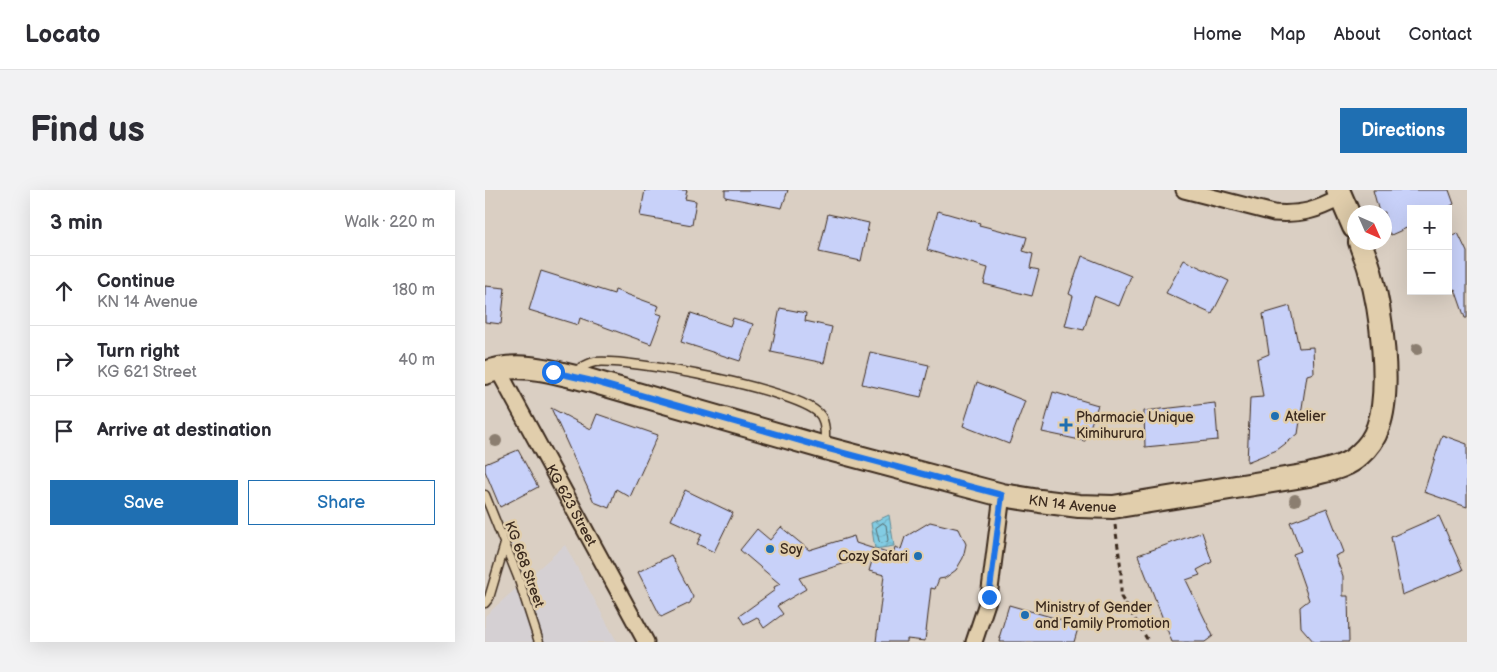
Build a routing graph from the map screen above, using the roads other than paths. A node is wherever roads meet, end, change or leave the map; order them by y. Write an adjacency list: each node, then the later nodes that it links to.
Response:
1 (1184, 190): 2 (street)
2 (1340, 194): 3 (main road)
3 (1347, 209)
4 (1363, 250): 9 (main road, KN 14 Avenue)
5 (491, 370): 6 (main road, KN 14 Avenue); 13 (street, KG 623 Street)
6 (568, 375): 7 (main road, KN 14 Avenue); 7 (lane)
7 (825, 448): 9 (main road, KN 14 Avenue)
8 (485, 495): 10 (lane, KG 668 Street)
9 (1002, 495): 14 (street)
10 (505, 544): 11 (lane); 12 (lane, KG 668 Street)
11 (485, 602)
12 (539, 642)
13 (646, 642)
14 (974, 642)

